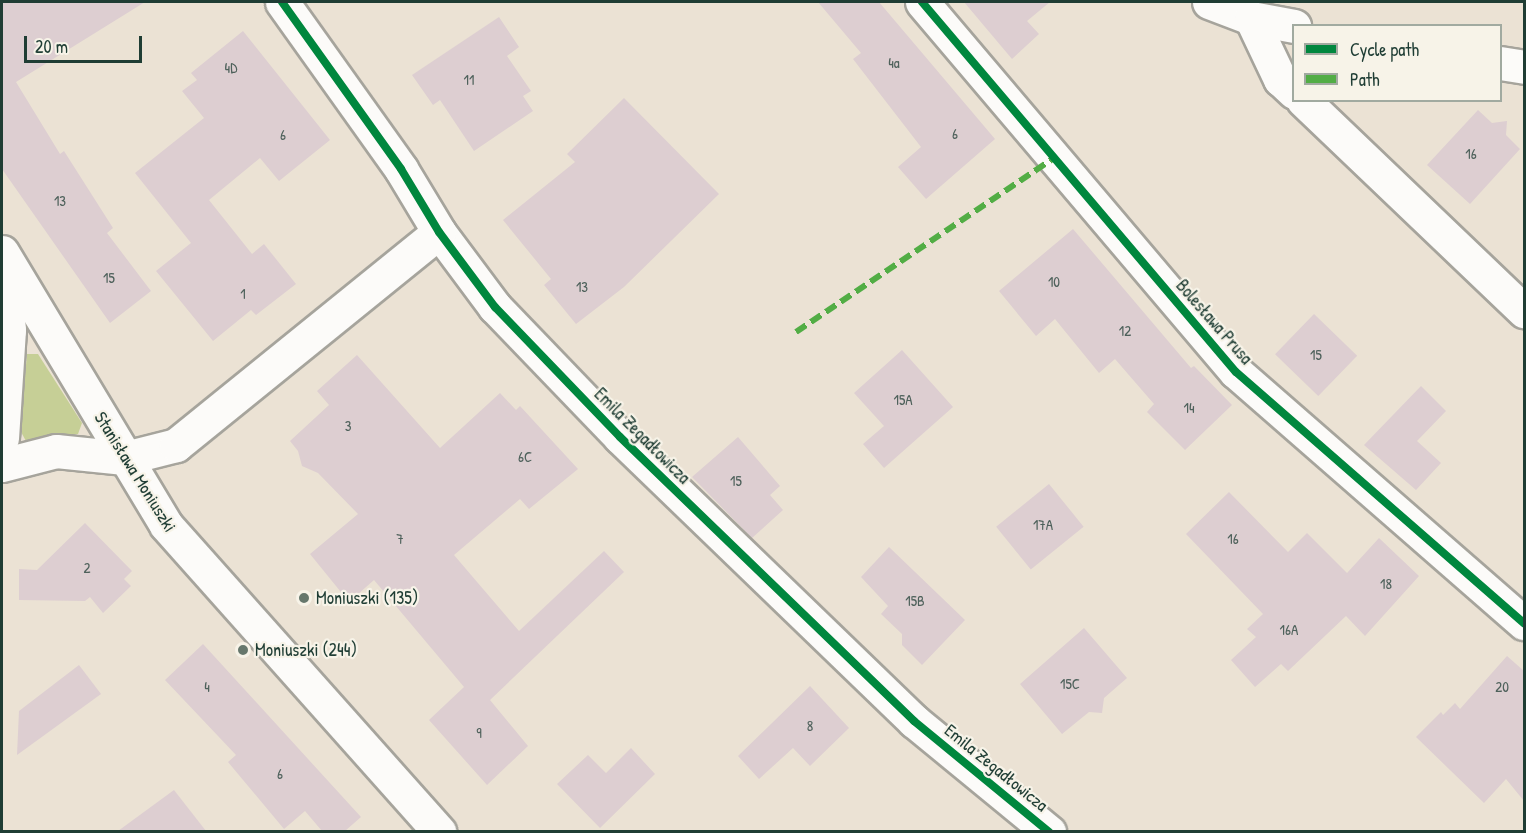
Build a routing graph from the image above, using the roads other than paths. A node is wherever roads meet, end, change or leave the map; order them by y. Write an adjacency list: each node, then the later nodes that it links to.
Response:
1 (282, 2): 10 (street, Emila Zegadłowicza)
2 (922, 2): 16 (street, Bolesława Prusa)
3 (1209, 2): 4 (street)
4 (1251, 18): 5 (street); 8 (street)
5 (1292, 26)
6 (1502, 63): 7 (street)
7 (1524, 67)
8 (1292, 91)
9 (1305, 102): 12 (street)
10 (439, 232): 14 (street); 18 (street, Emila Zegadłowicza)
11 (2, 252): 13 (street); 14 (street, Stanisława Moniuszki)
12 (1524, 311)
13 (2, 438)
14 (125, 458): 15 (street); 17 (street, Stanisława Moniuszki)
15 (2, 465)
16 (1524, 623)
17 (440, 831)
18 (1049, 831)

